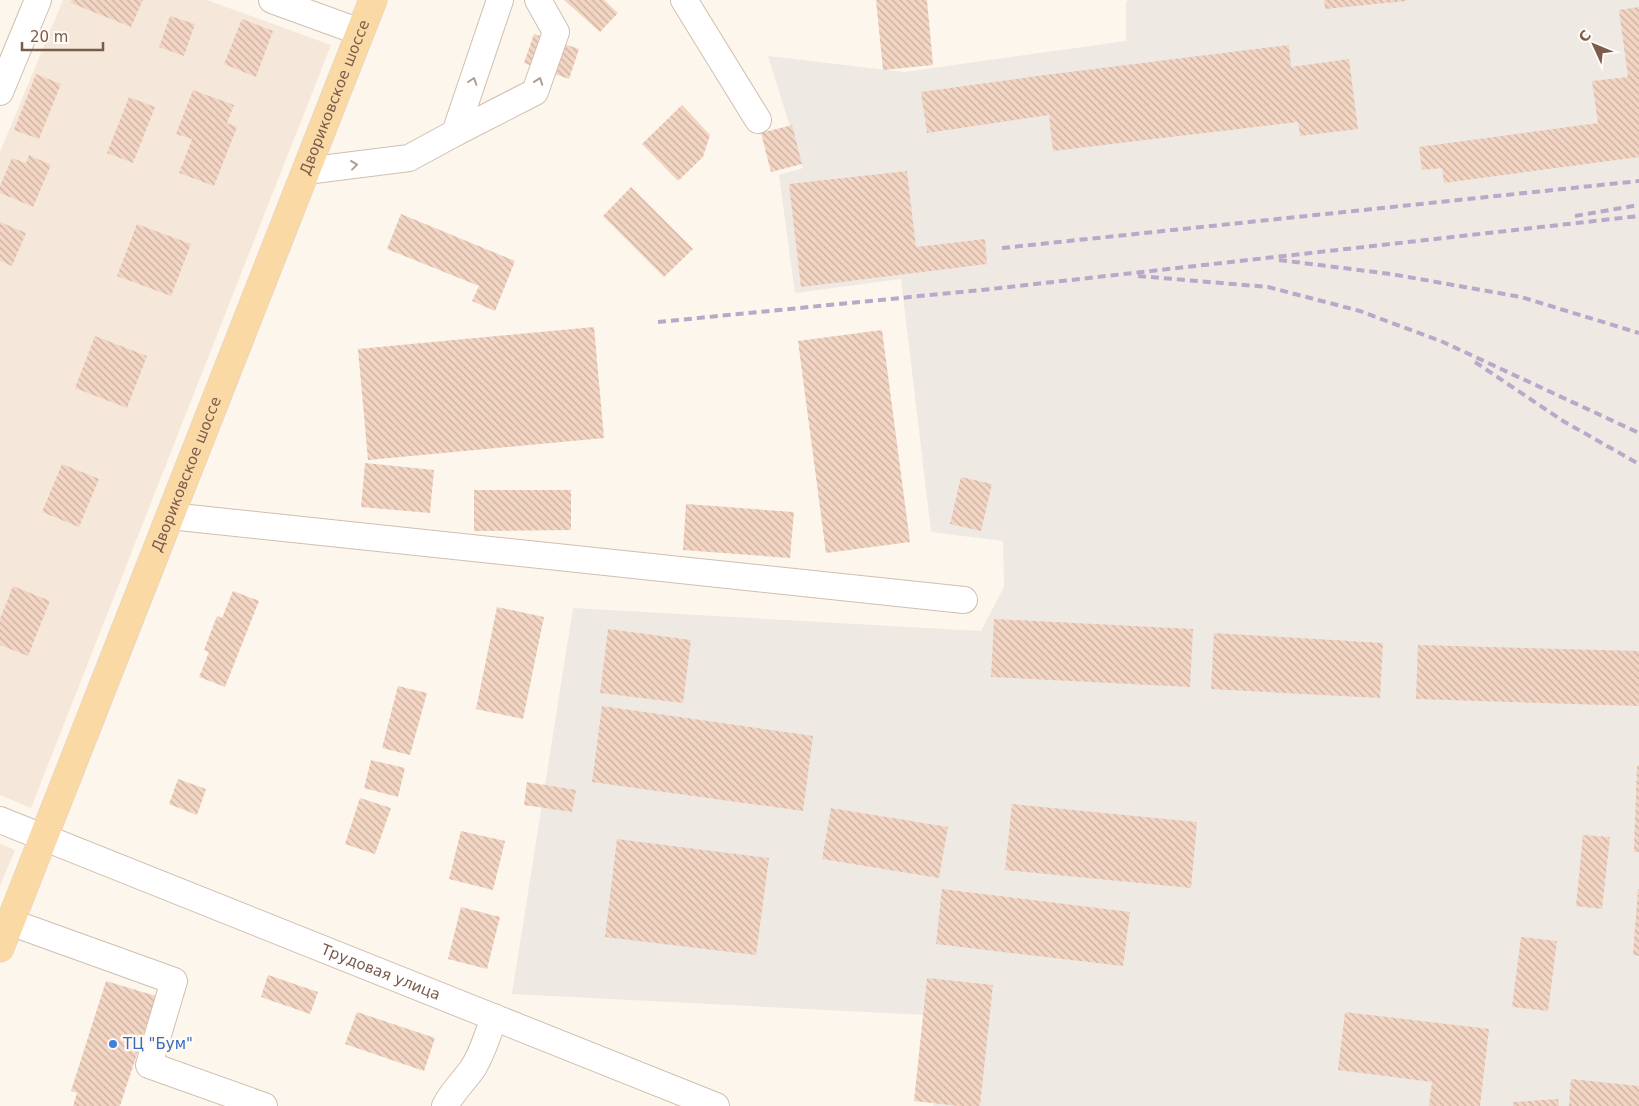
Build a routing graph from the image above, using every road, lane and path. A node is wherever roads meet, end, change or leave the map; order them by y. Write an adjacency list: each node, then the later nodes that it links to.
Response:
1 (38, 0): 8 (street)
2 (272, 0): 7 (street)
3 (373, 0): 7 (main road, Двориковское шоссе)
4 (500, 0): 10 (street, one-way to 4)
5 (538, 0): 10 (street, one-way to 5)
6 (684, 0): 9 (street)
7 (360, 32): 11 (main road, Двориковское шоссе)
8 (0, 92)
9 (758, 120)
10 (456, 133): 11 (street, one-way to 10)
11 (306, 171): 12 (main road, Двориковское шоссе)
12 (170, 516): 13 (street); 15 (main road, Двориковское шоссе)
13 (964, 600)
14 (0, 820): 15 (street, Трудовая улица)
15 (44, 837): 16 (main road, Двориковское шоссе); 18 (street, Трудовая улица)
16 (10, 922): 17 (main road, Двориковское шоссе); 19 (street)
17 (0, 948)
18 (494, 1017): 20 (street); 21 (street, Трудовая улица)
19 (264, 1106)
20 (445, 1106)
21 (716, 1106)

